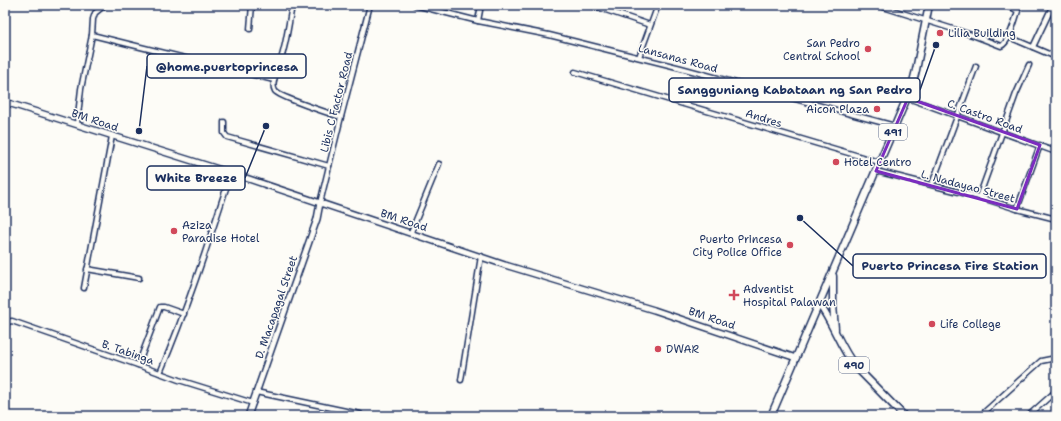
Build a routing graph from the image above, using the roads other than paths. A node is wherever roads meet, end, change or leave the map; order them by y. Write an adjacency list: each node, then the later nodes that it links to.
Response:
1 (105, 5): 17 (street)
2 (252, 5): 16 (street)
3 (292, 5): 25 (street)
4 (370, 5): 29 (street, Libis C Factor Road)
5 (415, 5): 13 (street, Lansanas Road)
6 (481, 5): 13 (street)
7 (591, 5): 15 (street)
8 (658, 5): 15 (street)
9 (877, 5): 14 (street)
10 (929, 5): 14 (main road, 491)
11 (1007, 5): 18 (street)
12 (1051, 8): 19 (street)
13 (478, 20): 21 (street, Lansanas Road)
14 (926, 20): 18 (street); 26 (main road, 491)
15 (650, 25): 21 (street)
16 (250, 29)
17 (92, 35): 25 (street); 31 (street)
18 (1008, 37): 19 (street)
19 (1033, 47): 20 (street)
20 (1056, 57)
21 (639, 58): 32 (street, Lansanas Road)
22 (1029, 65): 33 (street)
23 (976, 66): 28 (street)
24 (575, 72): 37 (street, Andres)
25 (274, 80): 29 (street)
26 (908, 98): 28 (street, C. Castro Road); 32 (main road, 491)
27 (5, 102): 31 (street, BM Road)
28 (957, 115): 33 (street, C. Castro Road); 42 (street)
29 (341, 117): 39 (street, Libis C Factor Road)
30 (224, 122): 39 (street)
31 (77, 124): 34 (street, BM Road)
32 (895, 126): 37 (main road, 491)
33 (1002, 132): 35 (street, C. Castro Road); 43 (street)
34 (112, 136): 41 (street, BM Road); 49 (street)
35 (1040, 145): 36 (street, C. Castro Road); 45 (street)
36 (1056, 152)
37 (879, 162): 40 (main road, 491)
38 (439, 164): 47 (street)
39 (329, 166): 44 (street, Libis C Factor Road)
40 (876, 171): 42 (street, L. Nadayao Street); 50 (main road, 491)
41 (232, 173): 44 (street, BM Road); 54 (street)
42 (932, 184): 43 (street, L. Nadayao Street)
43 (979, 197): 45 (street, L. Nadayao Street)
44 (320, 203): 47 (street, BM Road); 63 (street, D. Macapagal Street)
45 (1017, 209): 46 (street, L. Nadayao Street)
46 (1056, 219)
47 (411, 232): 48 (street, BM Road)
48 (481, 256): 57 (street, BM Road); 61 (street)
49 (87, 269): 51 (street); 52 (street)
50 (833, 272): 53 (main road, 491); 56 (main road)
51 (139, 278)
52 (84, 288)
53 (819, 304): 56 (main road, 490); 57 (main road)
54 (184, 314): 59 (street); 60 (street)
55 (5, 332): 59 (street, B. Tabinga)
56 (836, 334): 68 (main road, 490)
57 (796, 358): 67 (main road)
58 (1056, 358): 69 (street)
59 (138, 365): 60 (street, B. Tabinga)
60 (160, 373): 64 (street, B. Tabinga)
61 (461, 380)
62 (1056, 391): 70 (street)
63 (256, 392): 64 (street, D. Macapagal Street); 65 (street)
64 (253, 403): 66 (street, D. Macapagal Street)
65 (360, 414)
66 (248, 416)
67 (771, 416)
68 (904, 416)
69 (980, 416)
70 (1028, 416)

